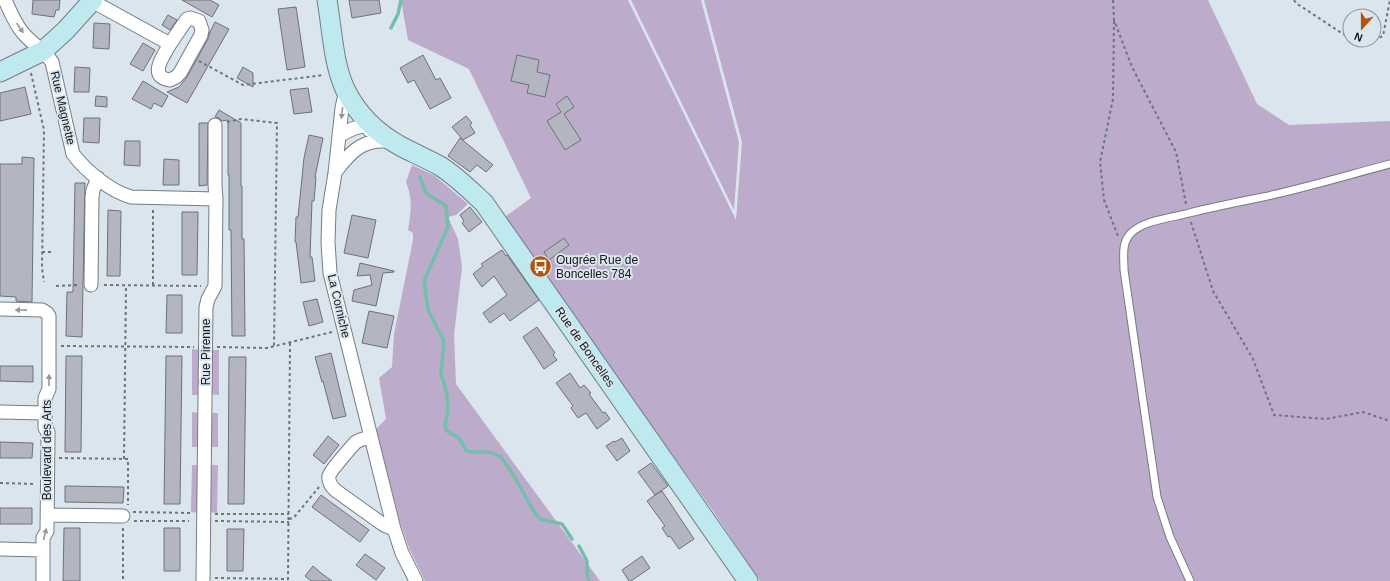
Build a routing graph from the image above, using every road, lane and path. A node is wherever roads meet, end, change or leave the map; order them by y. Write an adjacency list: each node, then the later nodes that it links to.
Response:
1 (5, 0): 11 (street, Rue Magnette, one-way to 11)
2 (93, 0): 10 (street); 11 (main road)
3 (327, 0): 14 (main road)
4 (1113, 0): 7 (path)
5 (1294, 0): 8 (path)
6 (1390, 0): 9 (path)
7 (1114, 20): 25 (path); 26 (path)
8 (1342, 33)
9 (1382, 36)
10 (170, 44): 12 (street); 12 (street)
11 (35, 55): 13 (main road); 22 (street, Rue Magnette); 27 (path)
12 (190, 55): 14 (path)
13 (0, 72)
14 (342, 81): 16 (main road, Rue de Boncelles); 17 (street, La Corniche, one-way to 17)
15 (215, 125): 24 (street, Rue Pirenne); 41 (path)
16 (371, 125): 17 (street); 18 (main road, Rue de Boncelles); 19 (street, La Corniche)
17 (339, 136): 21 (street, La Corniche)
18 (394, 142): 19 (street, La Corniche); 65 (main road, Rue de Boncelles)
19 (361, 146): 21 (street, La Corniche)
20 (1390, 164): 25 (lane)
21 (335, 173): 45 (street, La Corniche)
22 (98, 178): 23 (street, Rue Magnette); 30 (street)
23 (154, 198): 24 (street, Rue Magnette); 31 (path)
24 (216, 199): 34 (street, Rue Pirenne)
25 (1188, 214): 26 (lane); 44 (path)
26 (1125, 243): 66 (lane)
27 (42, 252): 28 (path); 29 (path)
28 (54, 252)
29 (44, 282)
30 (91, 285): 32 (path); 33 (path)
31 (153, 285): 33 (path); 34 (path)
32 (56, 286)
33 (126, 286): 39 (path)
34 (215, 286): 40 (street, Rue Pirenne)
35 (0, 309): 38 (street, Boulevard des Arts, one-way to 35)
36 (333, 332): 37 (path)
37 (290, 343): 41 (path); 53 (path)
38 (49, 346): 39 (path); 43 (street, Boulevard des Arts, one-way to 38)
39 (125, 347): 40 (path); 47 (path)
40 (206, 347): 41 (path); 55 (street, Rue Pirenne)
41 (274, 347)
42 (0, 412): 43 (street)
43 (45, 413): 46 (street, Boulevard des Arts)
44 (1390, 421)
45 (371, 437): 48 (street); 57 (street, La Corniche)
46 (48, 458): 47 (path); 50 (street, Boulevard des Arts)
47 (124, 458): 52 (path)
48 (329, 480): 53 (path); 57 (street)
49 (0, 483): 50 (path)
50 (48, 484): 51 (street, Boulevard des Arts)
51 (47, 515): 52 (street, Boulevard des Arts); 59 (street, Boulevard des Arts, one-way to 51)
52 (124, 516): 54 (path); 63 (path)
53 (289, 519): 56 (path)
54 (189, 521)
55 (204, 521): 56 (path); 60 (street, Rue Pirenne)
56 (288, 522): 61 (path)
57 (394, 528): 64 (street, La Corniche)
58 (0, 550): 59 (street)
59 (43, 550): 62 (street, Boulevard des Arts)
60 (203, 580): 61 (path)
61 (289, 580)
62 (43, 581)
63 (123, 581)
64 (416, 581)
65 (748, 581)
66 (1190, 581)

